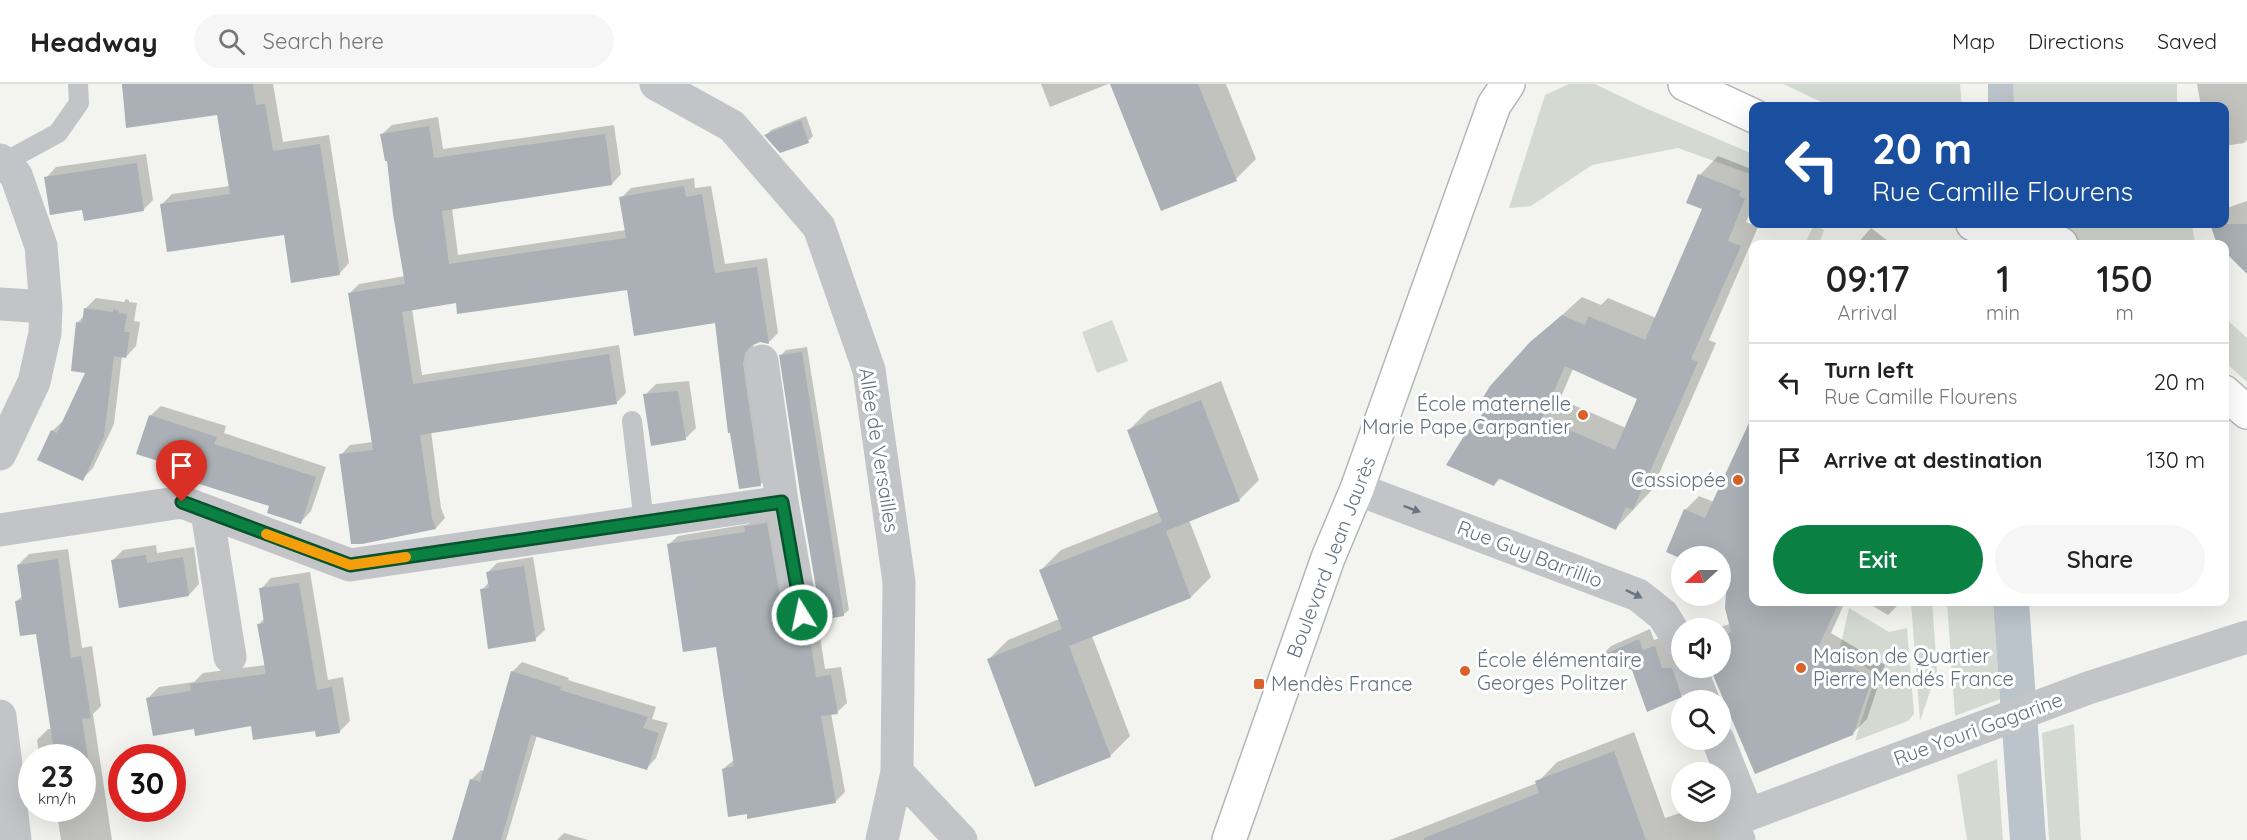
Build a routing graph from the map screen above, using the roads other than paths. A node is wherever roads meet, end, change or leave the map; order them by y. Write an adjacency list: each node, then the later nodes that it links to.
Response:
1 (78, 84): 6 (lane)
2 (656, 84): 29 (street, Allée de Versailles)
3 (1685, 84): 5 (street)
4 (1499, 91): 18 (street, Boulevard Jean Jaurès)
5 (1749, 114)
6 (2, 161): 12 (street)
7 (1981, 228): 9 (street)
8 (2031, 228): 10 (street)
9 (2005, 240)
10 (2054, 240)
11 (0, 304): 12 (street)
12 (46, 307): 17 (street)
13 (762, 361): 19 (street)
14 (2229, 396): 15 (street)
15 (2247, 412)
16 (632, 421): 21 (lane)
17 (0, 454)
18 (1357, 489): 24 (street, Rue Guy Barrillio, one-way to 24); 34 (street, Boulevard Jean Jaurès)
19 (782, 502): 21 (street); 23 (street)
20 (207, 512): 21 (street); 22 (street); 26 (street)
21 (644, 522)
22 (0, 530)
23 (802, 615)
24 (1671, 628)
25 (2247, 637): 30 (street, Rue Youri Gagarine)
26 (230, 657)
27 (0, 717): 31 (street)
28 (1721, 750): 30 (street)
29 (897, 772): 32 (street, Allée de Versailles); 33 (street)
30 (1744, 827)
31 (15, 840)
32 (882, 840)
33 (961, 840)
34 (1229, 840)

